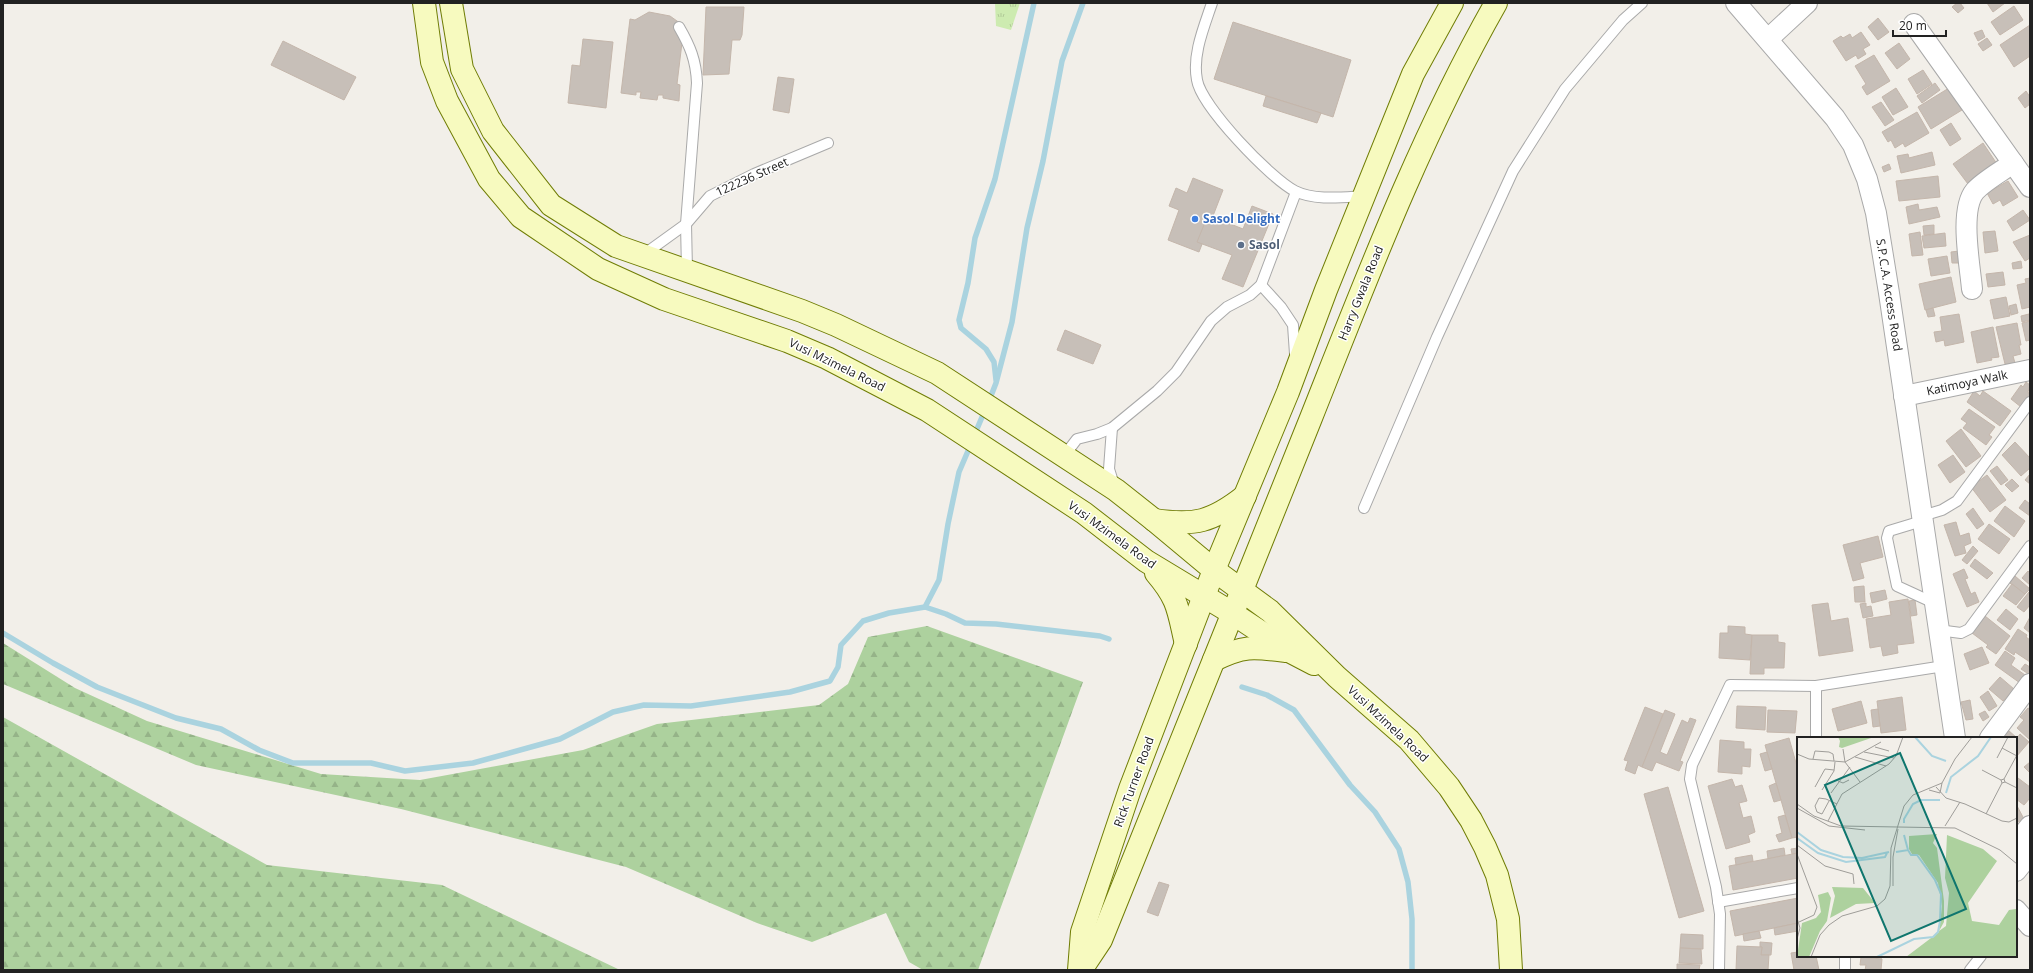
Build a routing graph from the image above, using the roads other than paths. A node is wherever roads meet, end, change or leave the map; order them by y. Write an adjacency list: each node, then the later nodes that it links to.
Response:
1 (424, 3): 34 (main road, Vusi Mzimela Road)
2 (451, 3): 18 (main road, Vusi Mzimela Road)
3 (1212, 3): 15 (lane)
4 (1452, 3): 16 (main road)
5 (1496, 3): 36 (main road, Harry Gwala Road)
6 (1642, 3): 30 (lane)
7 (1736, 3): 11 (street, S.P.C.A. Access Road)
8 (1807, 3): 11 (street)
9 (1914, 24): 13 (street)
10 (679, 27): 17 (lane)
11 (1768, 39): 24 (street, S.P.C.A. Access Road)
12 (828, 143): 17 (lane, 122236 Street)
13 (2013, 163): 14 (street); 21 (street)
14 (2030, 187)
15 (1296, 192): 16 (lane); 20 (lane)
16 (1365, 196): 23 (main road)
17 (686, 224): 18 (lane, 122236 Street); 19 (lane)
18 (643, 255): 19 (main road, Vusi Mzimela Road)
19 (687, 270): 27 (main road, Vusi Mzimela Road)
20 (1261, 284): 23 (lane); 26 (lane)
21 (1972, 289)
22 (2030, 370): 24 (street, Katimoya Walk)
23 (1288, 392): 29 (main road)
24 (1904, 396): 31 (street, S.P.C.A. Access Road)
25 (2030, 402): 31 (lane)
26 (1112, 428): 27 (lane); 28 (lane)
27 (1064, 456): 28 (main road, Vusi Mzimela Road)
28 (1116, 490): 32 (main road, Vusi Mzimela Road)
29 (1245, 496): 32 (main road); 35 (main road)
30 (1364, 508)
31 (1922, 518): 38 (street, S.P.C.A. Access Road); 38 (lane)
32 (1154, 520): 35 (main road, Vusi Mzimela Road)
33 (2030, 546): 40 (lane)
34 (1146, 561): 37 (main road, Vusi Mzimela Road); 41 (main road)
35 (1214, 570): 36 (main road, Vusi Mzimela Road); 37 (main road, Rick Turner Road)
36 (1241, 590): 39 (main road, Harry Gwala Road); 45 (main road, Vusi Mzimela Road)
37 (1205, 598): 39 (main road, Vusi Mzimela Road); 41 (main road, Rick Turner Road)
38 (1934, 603): 40 (street, S.P.C.A. Access Road)
39 (1232, 613): 42 (main road, Vusi Mzimela Road); 43 (main road, Rick Turner Road)
40 (1938, 630): 44 (street, S.P.C.A. Access Road)
41 (1186, 644): 57 (main road, Rick Turner Road)
42 (1291, 652): 43 (main road); 45 (main road, Vusi Mzimela Road)
43 (1214, 660): 57 (main road, Rick Turner Road)
44 (1944, 666): 47 (lane); 49 (street, S.P.C.A. Access Road)
45 (1337, 677): 58 (main road, Vusi Mzimela Road)
46 (2030, 684): 50 (street)
47 (1816, 686): 48 (lane); 54 (lane)
48 (1816, 737)
49 (1955, 737)
50 (1991, 737)
51 (2030, 826): 52 (street)
52 (2017, 870)
53 (1797, 888): 54 (lane)
54 (1718, 902): 59 (lane)
55 (1846, 957): 60 (lane)
56 (1980, 957): 61 (lane)
57 (1080, 970)
58 (1511, 970)
59 (1719, 970)
60 (1845, 970)
61 (1970, 970)

